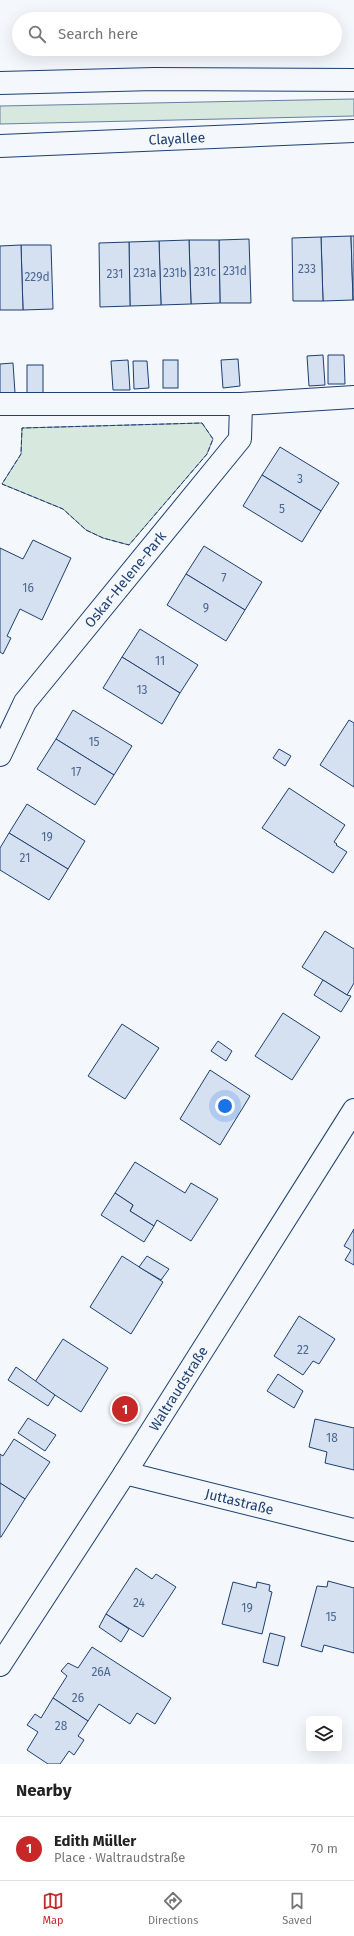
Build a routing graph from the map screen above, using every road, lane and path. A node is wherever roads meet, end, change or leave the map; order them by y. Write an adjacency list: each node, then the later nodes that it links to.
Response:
1 (354, 80): 2 (street)
2 (0, 83)
3 (354, 131): 4 (street, Clayallee)
4 (0, 146)
5 (354, 397): 7 (street)
6 (0, 404): 7 (street)
7 (241, 404): 8 (street, Oskar-Helene-Park)
8 (0, 755)
9 (354, 1110): 10 (street, Waltraudstraße)
10 (125, 1473): 11 (street, Juttastraße); 12 (street, Waltraudstraße)
11 (354, 1530)
12 (0, 1665)

